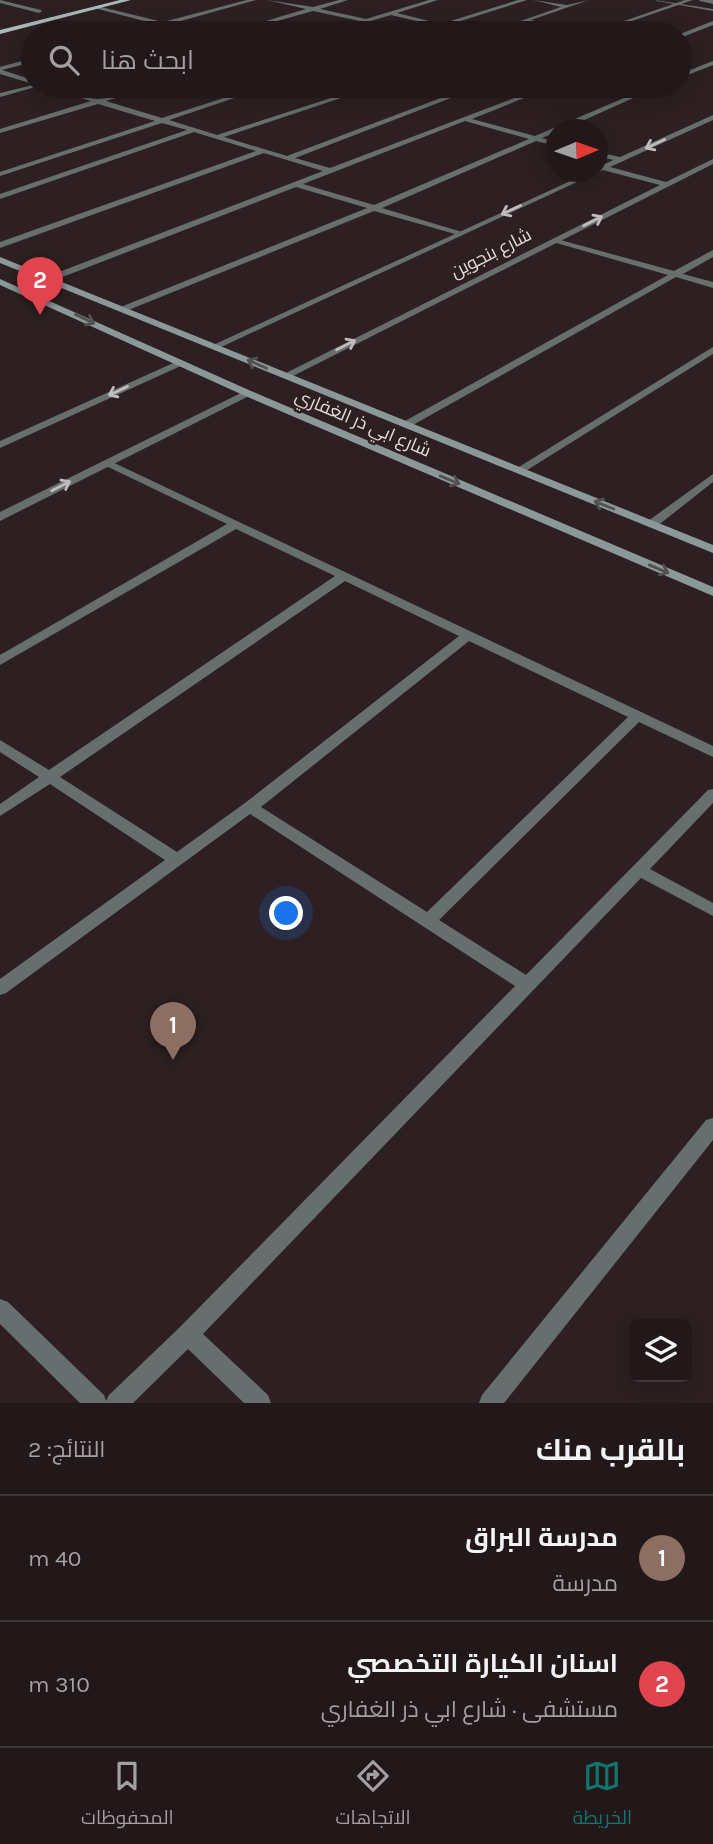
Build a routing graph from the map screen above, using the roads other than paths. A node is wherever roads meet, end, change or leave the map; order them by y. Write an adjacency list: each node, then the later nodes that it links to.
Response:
1 (128, 0): 17 (main road)
2 (253, 0): 25 (street)
3 (270, 0): 19 (street)
4 (328, 0): 13 (street)
5 (435, 0): 22 (street)
6 (524, 0): 29 (street)
7 (536, 0): 16 (street)
8 (586, 0): 16 (street)
9 (657, 0): 15 (lane)
10 (690, 0): 15 (street)
11 (702, 0): 14 (street)
12 (0, 1): 21 (street)
13 (341, 1): 19 (street)
14 (713, 2)
15 (677, 4): 20 (lane); 31 (street)
16 (568, 6): 30 (street)
17 (97, 8): 23 (main road); 24 (street)
18 (51, 9): 21 (main road)
19 (313, 9): 26 (street); 27 (street)
20 (713, 10)
21 (39, 11): 23 (main road)
22 (391, 13): 27 (street); 28 (street)
23 (44, 21)
24 (151, 21)
25 (174, 21)
26 (270, 21)
27 (367, 21)
28 (425, 21)
29 (455, 21)
30 (525, 21)
31 (627, 21)
32 (713, 23): 34 (street)
33 (21, 27): 35 (main road)
34 (692, 31)
35 (0, 32)
36 (713, 63): 39 (street)
37 (21, 64): 38 (street)
38 (0, 70): 42 (street)
39 (692, 72)
40 (692, 72): 41 (street)
41 (702, 74)
42 (21, 79)
43 (21, 88): 44 (street)
44 (0, 95)
45 (88, 98): 52 (street)
46 (108, 98): 52 (street)
47 (230, 98): 55 (street)
48 (337, 98): 58 (street)
49 (443, 98): 63 (street)
50 (518, 98): 54 (street)
51 (628, 98): 59 (street)
52 (98, 101): 55 (street); 57 (street)
53 (713, 117): 64 (street, شارع بنجوين, one-way to 64)
54 (464, 119): 59 (street); 67 (street)
55 (162, 120): 56 (street); 69 (street)
56 (194, 130): 58 (street); 73 (street)
57 (0, 131)
58 (217, 137): 61 (street)
59 (531, 138): 60 (street); 74 (street)
60 (545, 142)
61 (264, 151): 63 (street); 77 (street)
62 (608, 157): 64 (street)
63 (288, 158): 67 (street)
64 (621, 160): 66 (street, شارع بنجوين)
65 (713, 161): 72 (street, شارع بنجوين)
66 (608, 166)
67 (330, 171): 71 (street)
68 (608, 172): 72 (street)
69 (0, 174)
70 (572, 182): 75 (street, شارع بنجوين, one-way to 75)
71 (296, 184): 74 (street); 81 (street)
72 (667, 184): 76 (street, شارع بنجوين, one-way to 72)
73 (0, 197)
74 (374, 208): 75 (street); 84 (street)
75 (459, 234): 85 (street, شارع بنجوين)
76 (556, 240): 80 (street); 88 (street, شارع بنجوين, one-way to 76)
77 (0, 245)
78 (713, 253): 80 (street)
79 (0, 260): 81 (main road, شارع ابي ذر الغفاري)
80 (675, 274): 83 (street); 90 (street)
81 (49, 279): 84 (main road, شارع ابي ذر الغفاري)
82 (0, 282): 87 (main road, شارع ابي ذر الغفاري, one-way to 87)
83 (713, 285)
84 (126, 308): 85 (main road, شارع ابي ذر الغفاري)
85 (216, 346): 88 (main road, شارع ابي ذر الغفاري, one-way to 85)
86 (713, 350): 93 (street)
87 (180, 363): 89 (main road, شارع ابي ذر الغفاري); 91 (street, one-way to 91)
88 (285, 376): 90 (main road, شارع ابي ذر الغفاري)
89 (247, 393): 92 (street); 100 (main road, شارع ابي ذر الغفاري, one-way to 100)
90 (409, 424): 93 (main road, شارع ابي ذر الغفاري)
91 (0, 445)
92 (108, 463): 95 (street, one-way to 92); 96 (street)
93 (520, 470): 97 (main road, شارع ابي ذر الغفاري, one-way to 93)
94 (713, 477): 97 (street)
95 (0, 517)
96 (236, 524): 99 (street); 102 (street)
97 (652, 524): 98 (main road, شارع ابي ذر الغفاري)
98 (713, 549)
99 (344, 576): 101 (street); 106 (street)
100 (713, 592)
101 (468, 635): 103 (street); 108 (street)
102 (0, 661)
103 (636, 717): 105 (street); 113 (street)
104 (0, 745): 106 (street)
105 (713, 752)
106 (50, 778): 109 (street); 110 (street)
107 (713, 794): 111 (street)
108 (250, 807): 110 (street); 113 (street)
109 (0, 811)
110 (177, 860): 115 (street)
111 (639, 870): 112 (street); 114 (street)
112 (713, 910)
113 (429, 920): 114 (street)
114 (526, 984): 118 (street)
115 (0, 988)
116 (713, 1126): 122 (street)
117 (0, 1309): 119 (street)
118 (188, 1334): 120 (street); 121 (street)
119 (96, 1403)
120 (117, 1403)
121 (260, 1403)
122 (490, 1403)

